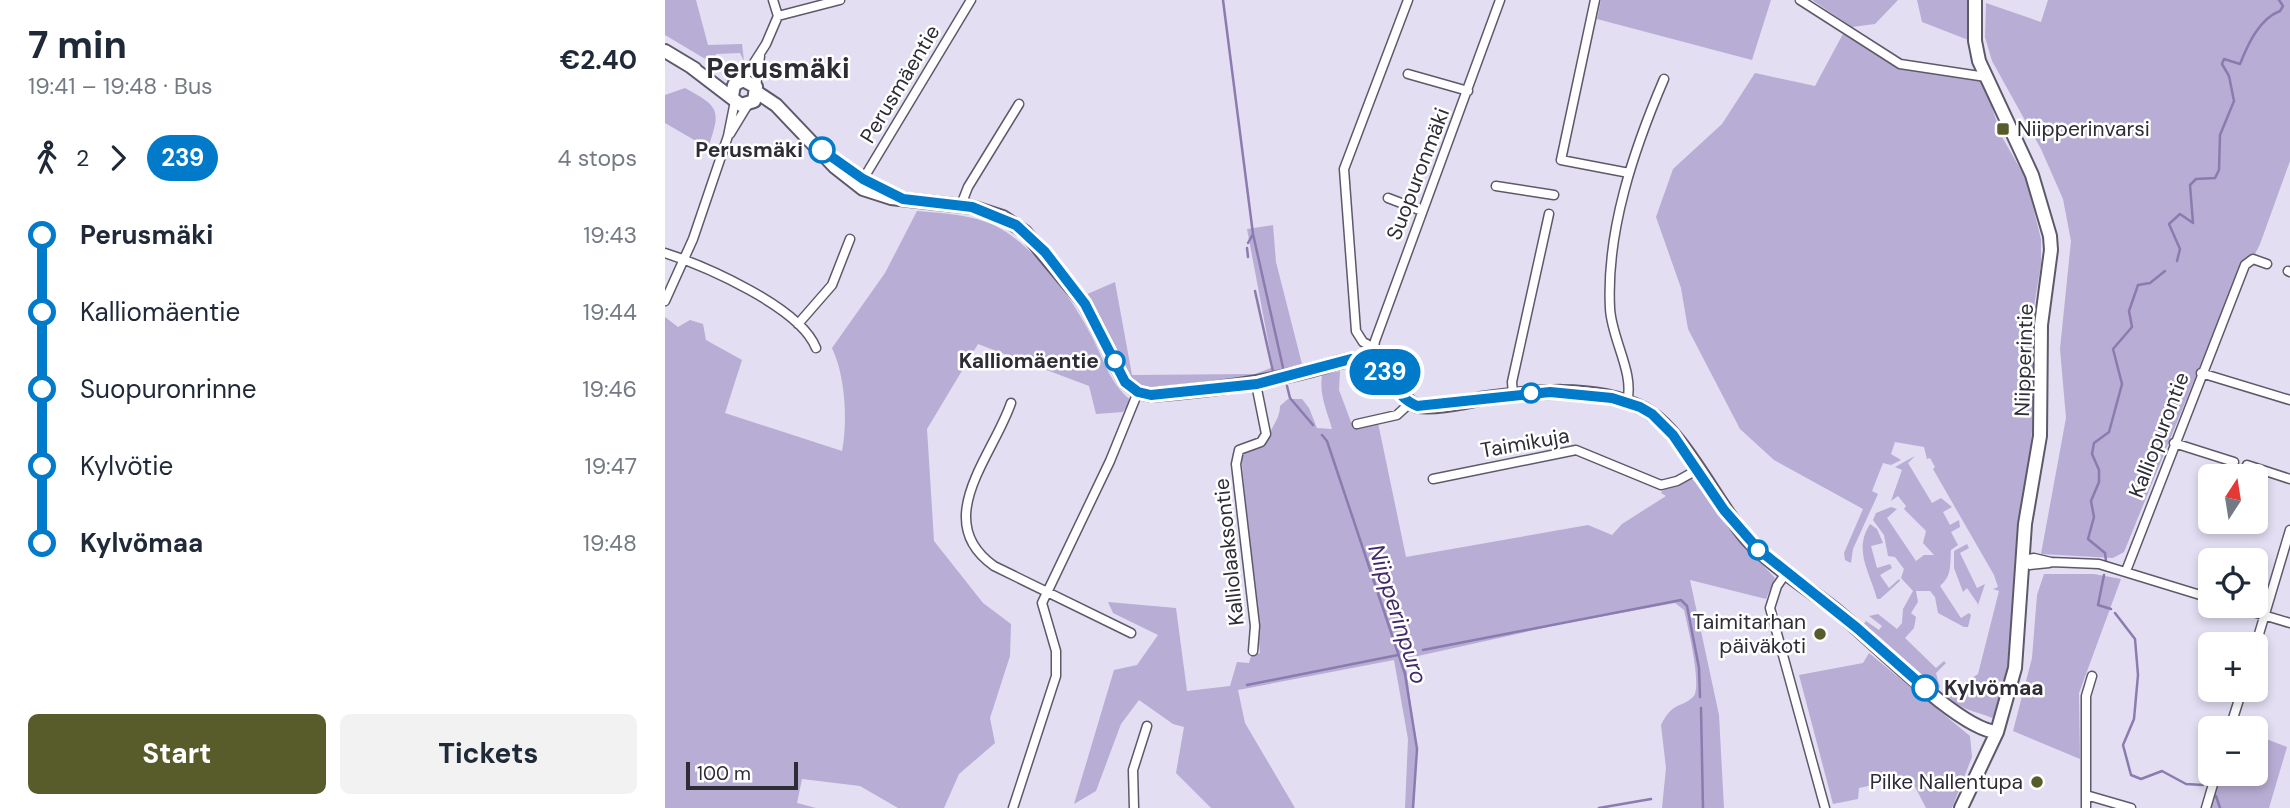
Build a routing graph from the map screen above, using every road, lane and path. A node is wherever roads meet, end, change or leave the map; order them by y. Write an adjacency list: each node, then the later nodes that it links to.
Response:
1 (773, 0): 9 (street)
2 (840, 0): 9 (street)
3 (971, 0): 19 (street, Perusmäentie)
4 (1408, 0): 33 (street)
5 (1500, 0): 15 (street, Suopuronmäki)
6 (1595, 0): 18 (street)
7 (1800, 0): 13 (street)
8 (1975, 0): 13 (street, Niipperintie)
9 (778, 16): 11 (street)
10 (665, 51): 16 (street)
11 (761, 53): 16 (street); 16 (street)
12 (1408, 74): 15 (street)
13 (1986, 77): 50 (street, Niipperintie)
14 (1664, 79): 18 (street)
15 (1468, 91): 24 (street, Suopuronmäki)
16 (745, 94): 19 (street); 28 (street)
17 (1019, 104): 23 (street)
18 (1629, 173): 39 (street)
19 (861, 183): 23 (street)
20 (1496, 186): 21 (street)
21 (1554, 195)
22 (1388, 198): 24 (street)
23 (961, 205): 36 (street)
24 (1422, 211): 33 (street, Suopuronmäki)
25 (1549, 214): 37 (street)
26 (850, 239): 31 (street)
27 (665, 253): 28 (street)
28 (685, 260): 30 (street); 31 (street)
29 (2267, 264): 34 (street, Kalliopurontie)
30 (665, 301)
31 (798, 324): 32 (street)
32 (816, 348)
33 (1373, 354): 35 (street); 41 (street)
34 (2201, 373): 38 (street); 43 (street, Kalliopurontie)
35 (1257, 384): 36 (street); 59 (street, Kalliolaaksontie)
36 (1138, 392): 53 (street)
37 (1513, 394): 39 (street); 41 (street)
38 (2290, 400)
39 (1627, 402): 45 (street)
40 (1011, 403): 53 (street)
41 (1410, 403): 42 (street)
42 (1357, 424)
43 (2175, 443): 44 (street); 51 (street, Kalliopurontie)
44 (2234, 462)
45 (1697, 470): 48 (street, Taimikuja); 52 (street)
46 (2268, 472): 47 (street)
47 (2290, 479)
48 (1433, 480)
49 (2290, 530): 55 (street)
50 (2023, 560): 51 (street); 62 (street, Niipperintie)
51 (2126, 571): 54 (street)
52 (1786, 573): 62 (street); 67 (street)
53 (1047, 592): 58 (street); 65 (street)
54 (2198, 594)
55 (2268, 606)
56 (2268, 617): 57 (street)
57 (2290, 624)
58 (1131, 634)
59 (1253, 651)
60 (2092, 676): 64 (street)
61 (1147, 726): 66 (street)
62 (1997, 732): 68 (street, Niipperintie); 69 (street, Niipperintie)
63 (2212, 786): 72 (street)
64 (2086, 795): 70 (street); 71 (street)
65 (1013, 808)
66 (1134, 808)
67 (1825, 808)
68 (1961, 808)
69 (1968, 808)
70 (2086, 808)
71 (2131, 808)
72 (2206, 808)

